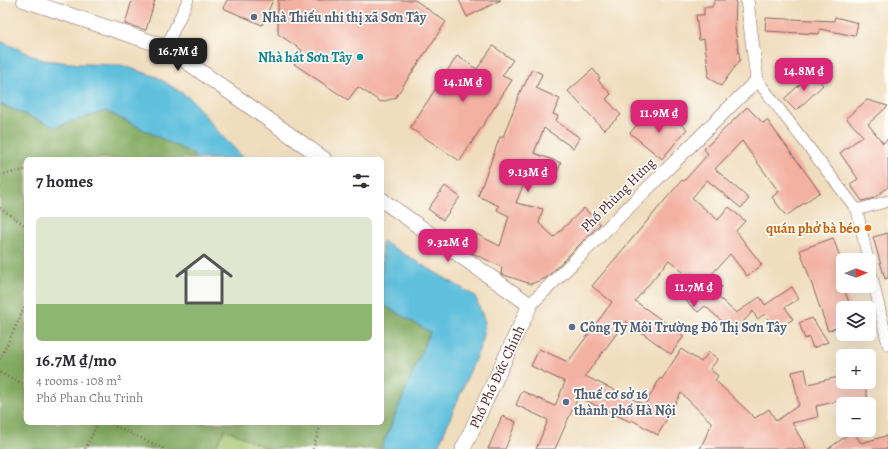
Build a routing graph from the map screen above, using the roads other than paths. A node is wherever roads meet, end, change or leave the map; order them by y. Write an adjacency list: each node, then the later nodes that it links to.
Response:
1 (24, 0): 4 (main road)
2 (188, 0): 4 (street)
3 (747, 0): 5 (street)
4 (166, 47): 6 (main road)
5 (757, 80): 9 (street); 12 (street, Phố Phùng Hưng)
6 (321, 157)
7 (888, 200): 9 (street)
8 (384, 201): 12 (main road)
9 (856, 210): 10 (street)
10 (866, 253)
11 (876, 293): 13 (street)
12 (530, 304): 14 (main road, Phố Phó Đức Chính)
13 (888, 345)
14 (463, 449)

